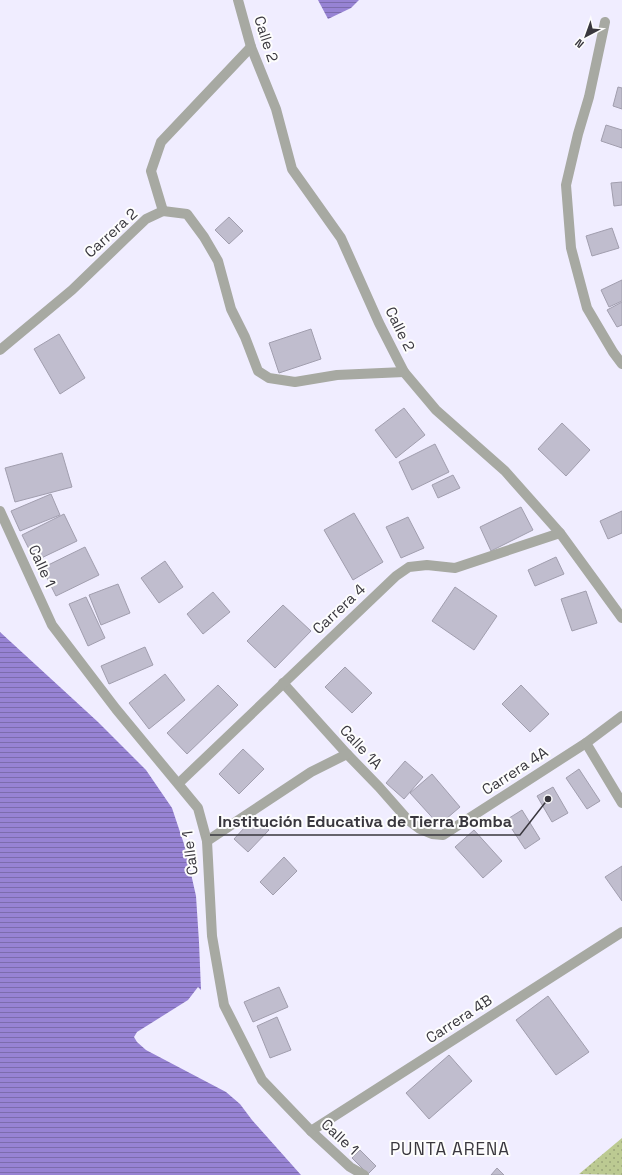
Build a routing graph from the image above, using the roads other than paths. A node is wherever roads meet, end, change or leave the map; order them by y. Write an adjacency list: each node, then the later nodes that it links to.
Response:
1 (238, 0): 3 (street, Calle 2)
2 (605, 22): 6 (street)
3 (251, 47): 4 (street); 7 (street, Calle 2)
4 (163, 211): 5 (street, Carrera 2); 7 (street)
5 (0, 350)
6 (622, 364)
7 (404, 372): 9 (street, Calle 2)
8 (0, 511): 15 (street, Calle 1)
9 (560, 533): 10 (street, Calle 2); 11 (street, Carrera 4)
10 (622, 618)
11 (283, 683): 14 (street, Calle 1A); 15 (street, Carrera 4)
12 (622, 716): 13 (street, Carrera 4A)
13 (586, 743): 16 (street); 17 (street, Carrera 4A)
14 (347, 754): 17 (street, Calle 1A); 18 (street)
15 (179, 783): 18 (street, Calle 1)
16 (622, 803)
17 (420, 829)
18 (207, 841): 20 (street, Calle 1)
19 (622, 932): 20 (street, Carrera 4B)
20 (312, 1131): 21 (street, Calle 1)
21 (364, 1175)

